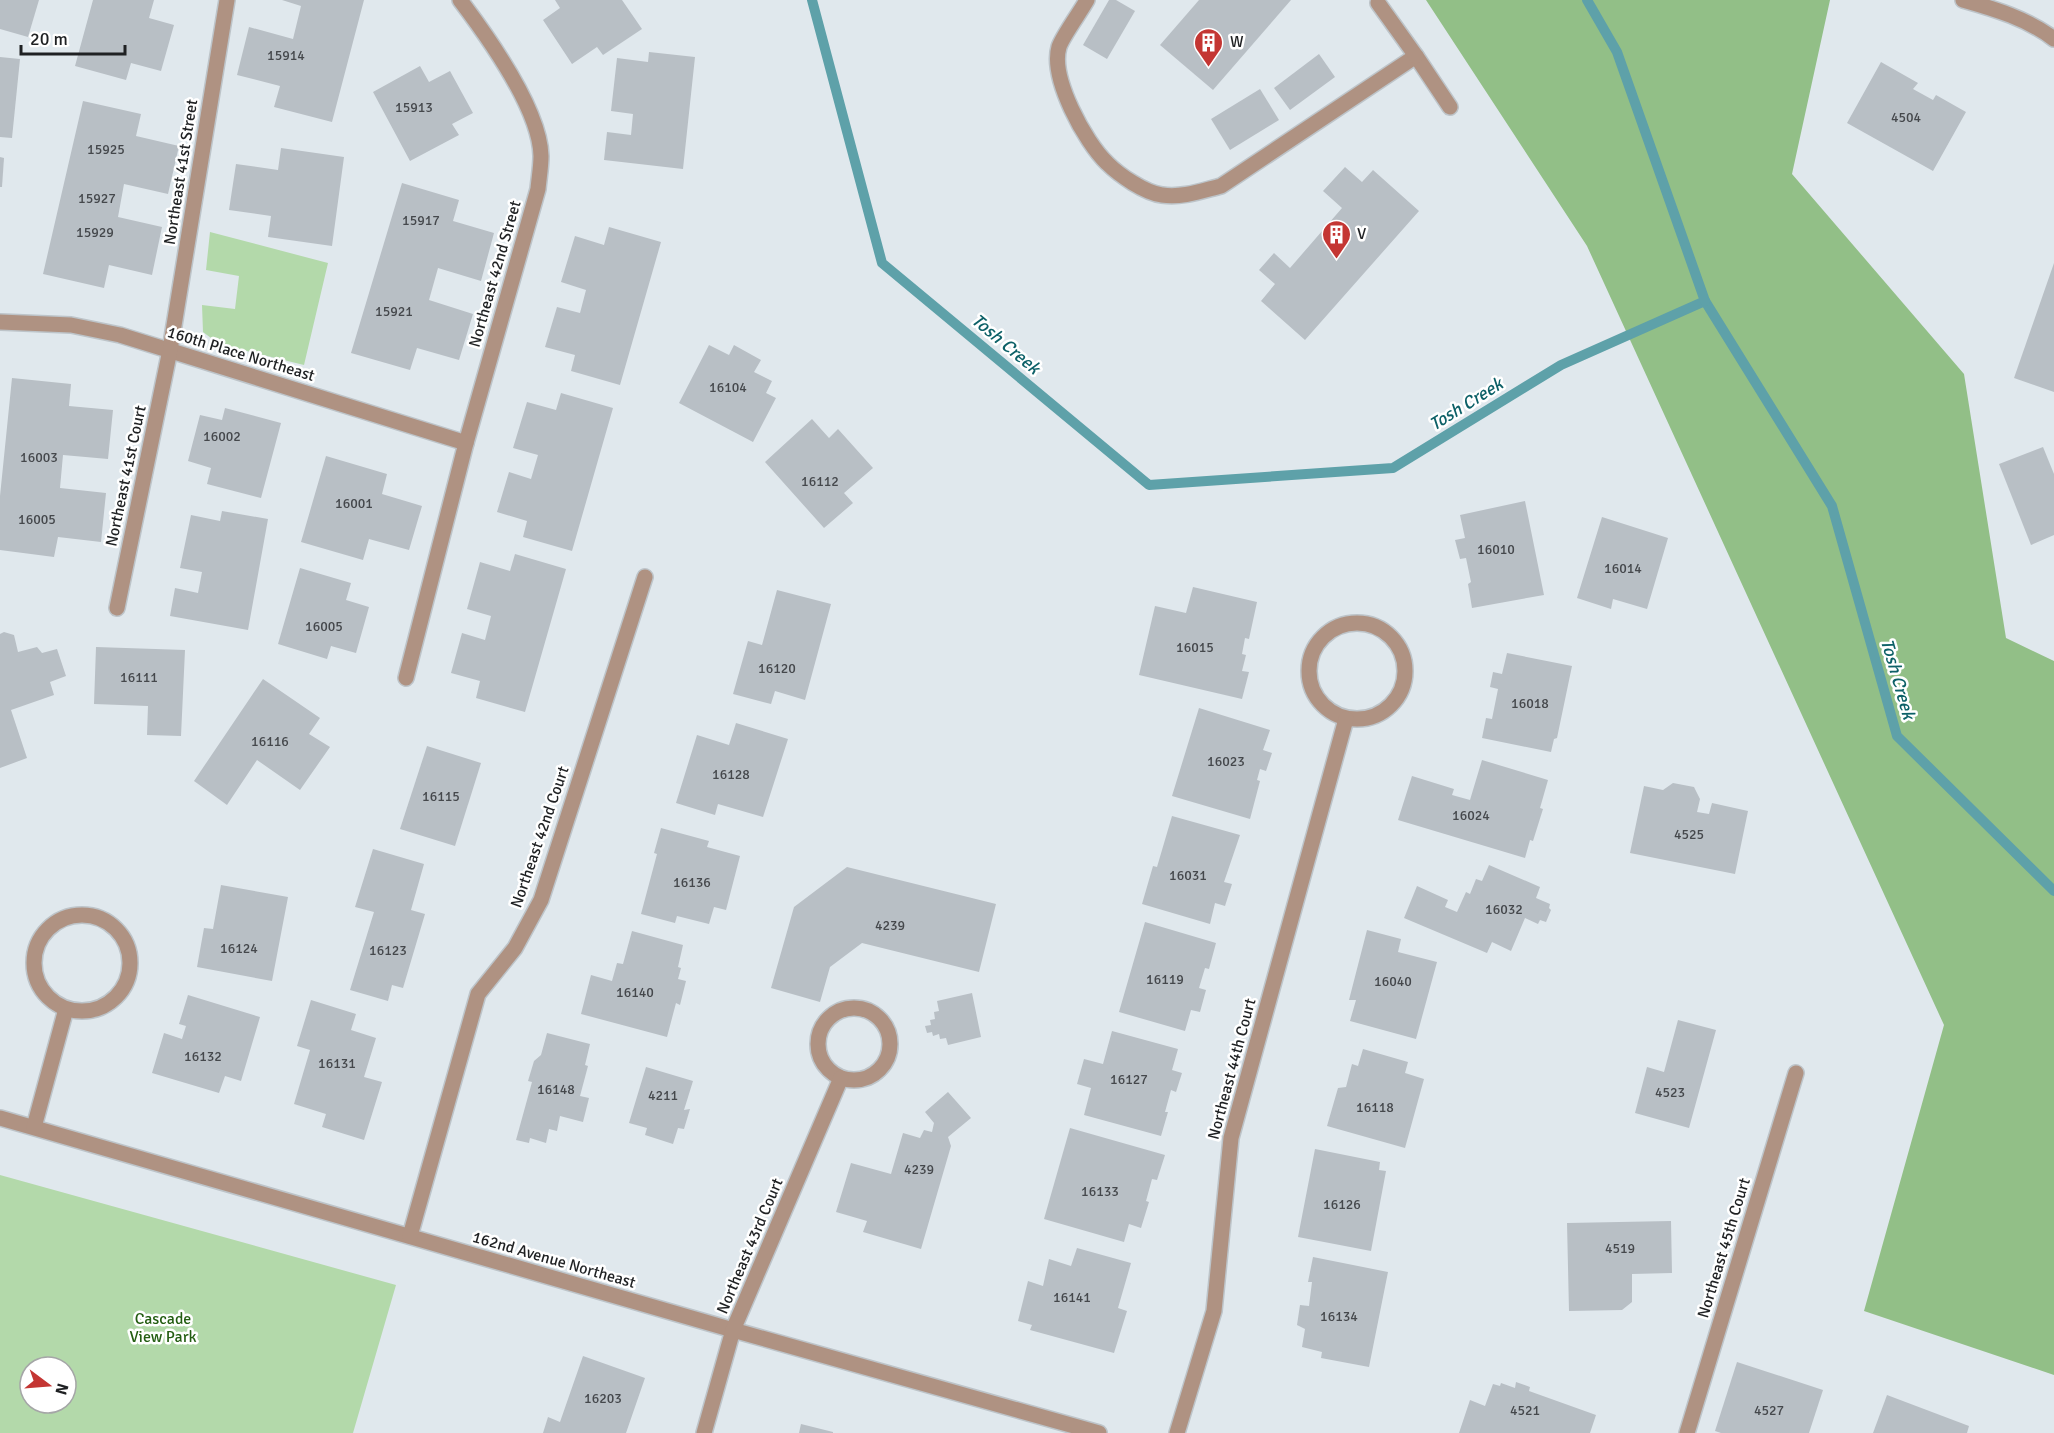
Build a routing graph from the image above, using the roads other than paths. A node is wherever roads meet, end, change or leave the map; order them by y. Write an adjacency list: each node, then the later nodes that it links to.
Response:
1 (227, 0): 10 (street, Northeast 41st Street)
2 (460, 0): 11 (street, Northeast 42nd Street)
3 (1087, 0): 7 (street)
4 (1963, 0): 6 (street)
5 (1378, 3): 7 (street)
6 (2054, 39)
7 (1416, 56): 8 (street)
8 (1450, 107)
9 (0, 322): 10 (street, 160th Place Northeast)
10 (170, 350): 11 (street, 160th Place Northeast); 13 (street, Northeast 41st Court)
11 (466, 443): 14 (street)
12 (645, 577): 21 (street, Northeast 42nd Court)
13 (117, 608)
14 (406, 678)
15 (1346, 719): 15 (street); 25 (street, Northeast 44th Court)
16 (66, 1009): 16 (street); 20 (street)
17 (1796, 1073): 26 (street, Northeast 45th Court)
18 (841, 1078): 18 (street); 22 (street, Northeast 43rd Court)
19 (0, 1118): 20 (street, 162nd Avenue Northeast)
20 (34, 1127): 21 (street, 162nd Avenue Northeast)
21 (410, 1236): 22 (street, 162nd Avenue Northeast)
22 (733, 1330): 23 (street, Northeast 43rd Court); 24 (street, 162nd Avenue Northeast)
23 (704, 1433)
24 (1099, 1433)
25 (1177, 1433)
26 (1687, 1433)

